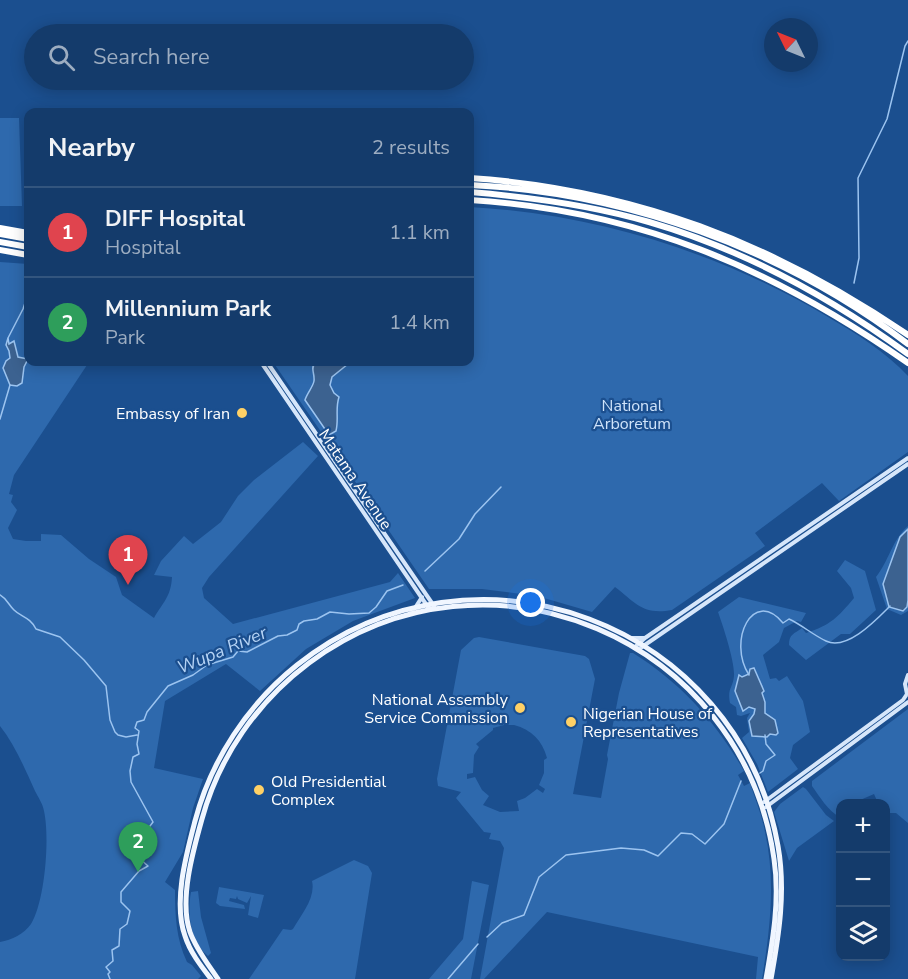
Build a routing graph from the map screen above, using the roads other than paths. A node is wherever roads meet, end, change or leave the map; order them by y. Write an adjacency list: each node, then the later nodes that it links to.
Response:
1 (474, 178): 5 (highway)
2 (474, 185): 11 (highway)
3 (474, 192): 10 (highway)
4 (474, 200): 7 (highway)
5 (686, 220): 11 (highway); 21 (highway)
6 (0, 228): 8 (highway)
7 (648, 231): 10 (highway); 24 (highway)
8 (24, 232)
9 (0, 234): 12 (highway)
10 (684, 234): 19 (highway)
11 (713, 236): 17 (highway)
12 (24, 238)
13 (0, 242): 14 (highway)
14 (24, 246)
15 (0, 250): 16 (highway)
16 (24, 254)
17 (777, 263): 18 (highway); 19 (highway)
18 (789, 270): 20 (highway); 22 (highway)
19 (773, 272): 20 (highway)
20 (786, 278): 23 (highway)
21 (908, 335)
22 (908, 344)
23 (908, 354)
24 (908, 363)
25 (264, 366): 29 (main road, Matama Avenue)
26 (270, 366): 29 (main road, Matama Avenue)
27 (908, 458): 34 (main road)
28 (908, 464): 34 (main road)
29 (347, 483): 30 (main road, Matama Avenue); 31 (main road, Matama Avenue)
30 (422, 596): 31 (main road, Matama Avenue); 32 (main road)
31 (432, 607): 32 (main road); 33 (main road); 35 (main road); 43 (main road)
32 (415, 608): 42 (main road)
33 (631, 638): 34 (main road); 35 (main road)
34 (647, 639): 35 (main road); 36 (main road)
35 (639, 646): 36 (main road); 40 (main road)
36 (650, 650): 40 (main road)
37 (908, 675): 38 (main road)
38 (907, 695): 40 (main road)
39 (908, 702): 40 (main road)
40 (764, 804): 41 (main road)
41 (775, 848): 44 (main road); 45 (main road)
42 (211, 979)
43 (218, 979)
44 (766, 979)
45 (771, 979)

